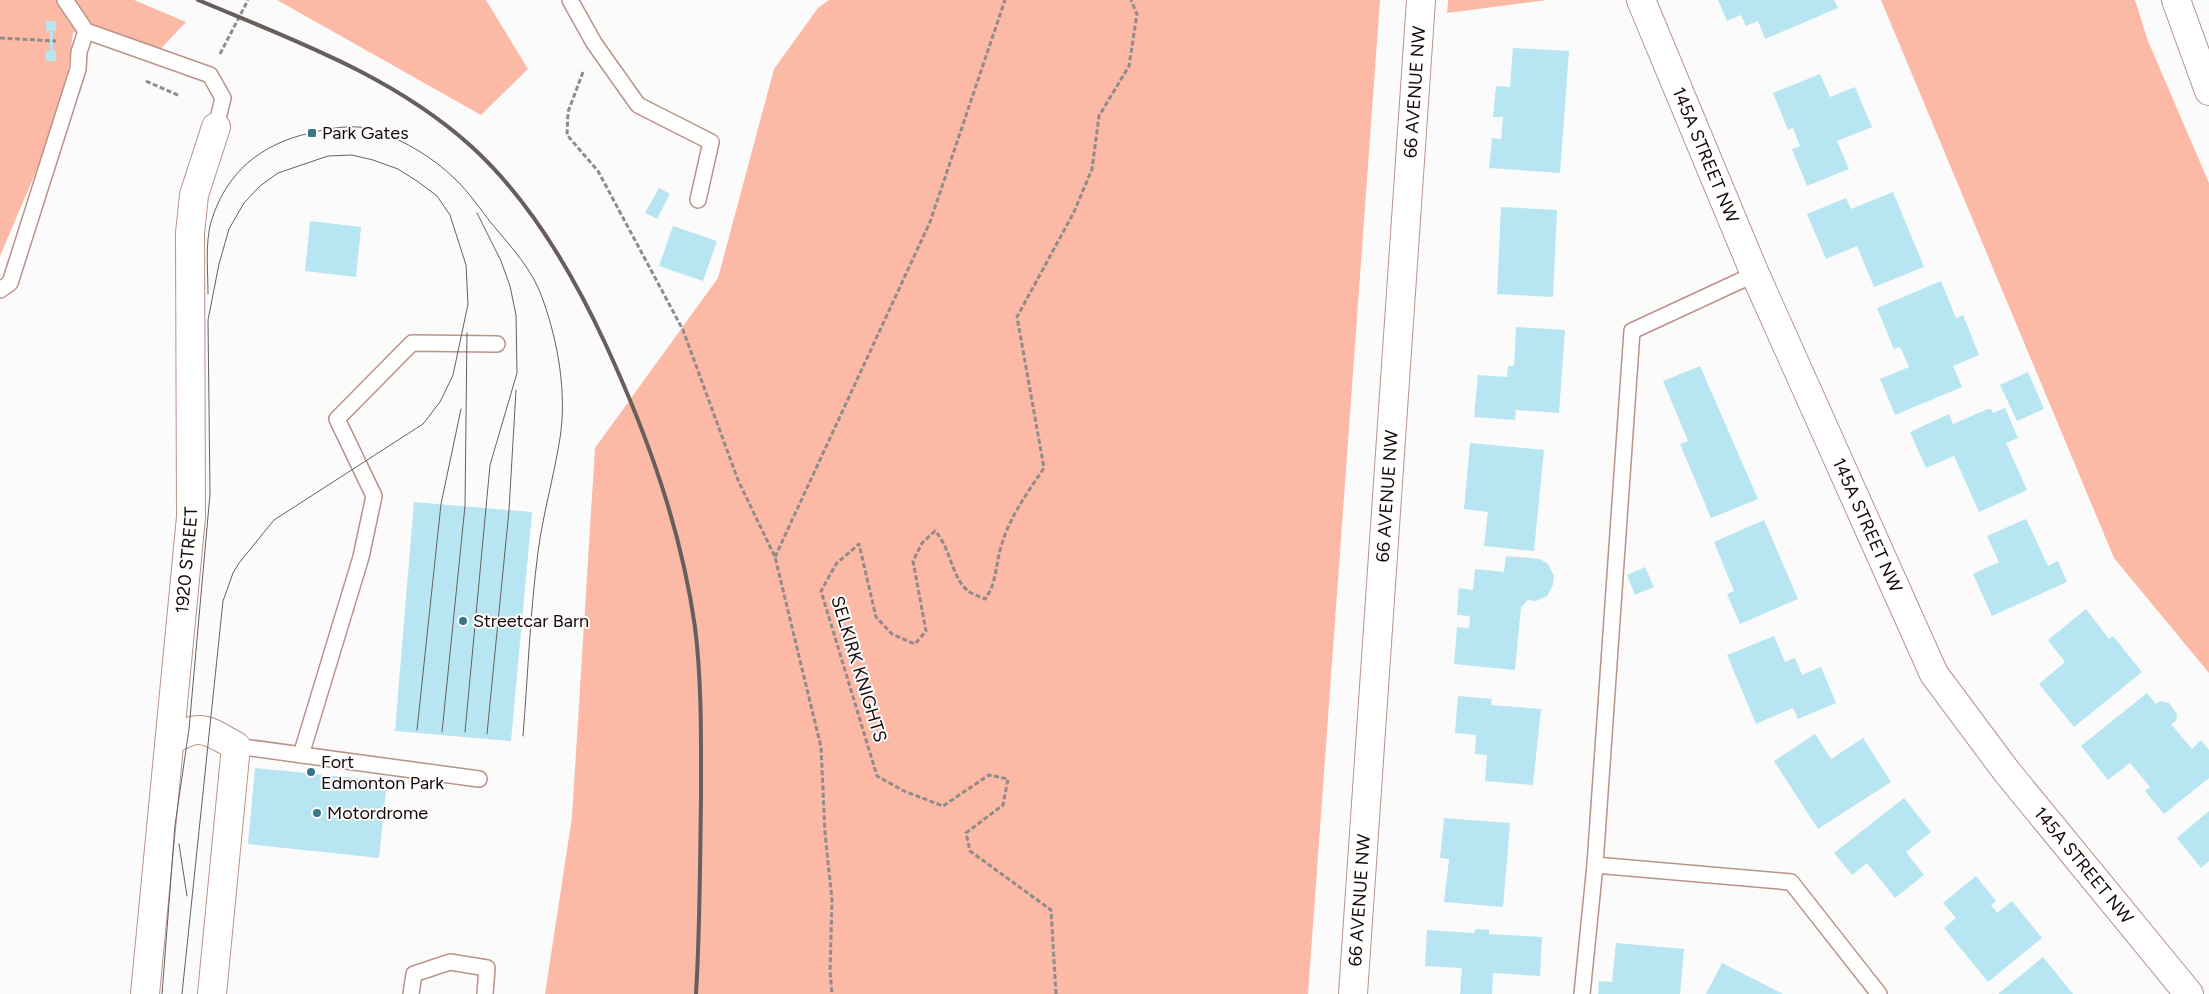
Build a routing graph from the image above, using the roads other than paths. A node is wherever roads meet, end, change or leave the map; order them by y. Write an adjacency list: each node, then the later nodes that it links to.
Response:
1 (65, 0): 6 (lane)
2 (570, 0): 9 (lane)
3 (1422, 0): 22 (main road, 66 AVENUE NW)
4 (1641, 0): 10 (main road, 145A STREET NW)
5 (2176, 0): 7 (main road)
6 (86, 31): 8 (lane); 11 (lane)
7 (2209, 91)
8 (216, 127): 13 (main road, 1920 STREET)
9 (698, 200)
10 (1755, 274): 17 (lane); 25 (main road, 145A STREET NW)
11 (0, 290)
12 (497, 344): 15 (lane)
13 (170, 741): 14 (main road); 18 (main road, 1920 STREET)
14 (236, 746): 15 (lane); 19 (main road)
15 (301, 755): 16 (lane)
16 (479, 779)
17 (1595, 865): 23 (lane); 24 (lane)
18 (145, 994)
19 (212, 994)
20 (411, 994): 21 (lane)
21 (485, 994)
22 (1352, 994)
23 (1582, 994)
24 (1879, 994)
25 (2189, 994)

